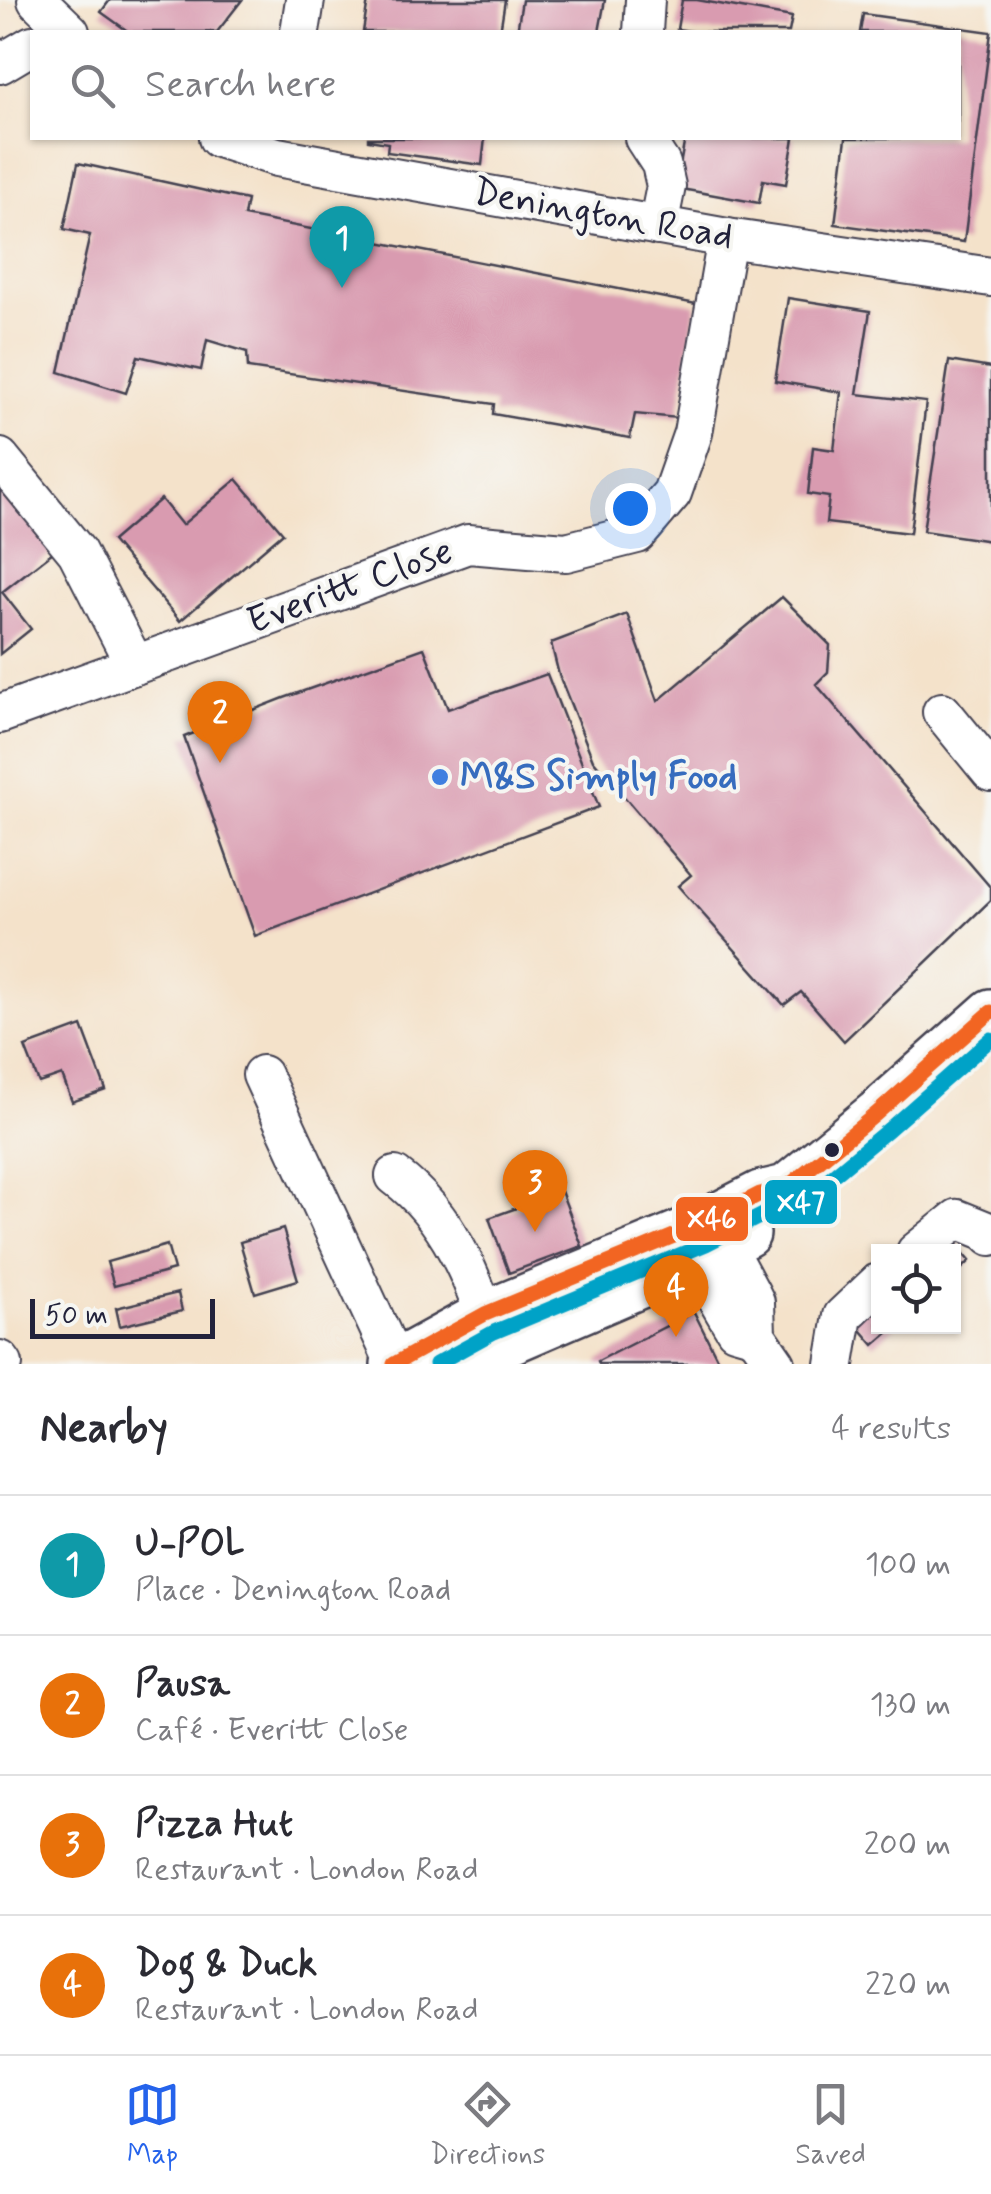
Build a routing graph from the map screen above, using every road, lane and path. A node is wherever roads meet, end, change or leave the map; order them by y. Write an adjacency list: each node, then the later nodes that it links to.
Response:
1 (305, 0): 3 (street)
2 (645, 0): 4 (street)
3 (300, 30)
4 (643, 30)
5 (30, 42): 6 (street)
6 (0, 64)
7 (232, 140): 9 (street, Denington Road)
8 (645, 140): 10 (street)
9 (279, 147): 10 (street, Denington Road)
10 (658, 226): 11 (street, Denington Road)
11 (726, 238): 12 (street, Denington Road); 14 (street, Everitt Close)
12 (991, 277)
13 (0, 458): 14 (street)
14 (135, 665): 16 (street, Everitt Close)
15 (942, 712): 17 (street)
16 (0, 714)
17 (991, 772)
18 (991, 1012): 22 (main road)
19 (262, 1075): 27 (street)
20 (396, 1176): 25 (street)
21 (991, 1236): 23 (street)
22 (706, 1244): 25 (main road); 26 (street)
23 (926, 1244)
24 (871, 1290): 28 (street)
25 (484, 1347): 27 (main road)
26 (766, 1350)
27 (394, 1364)
28 (835, 1364)

